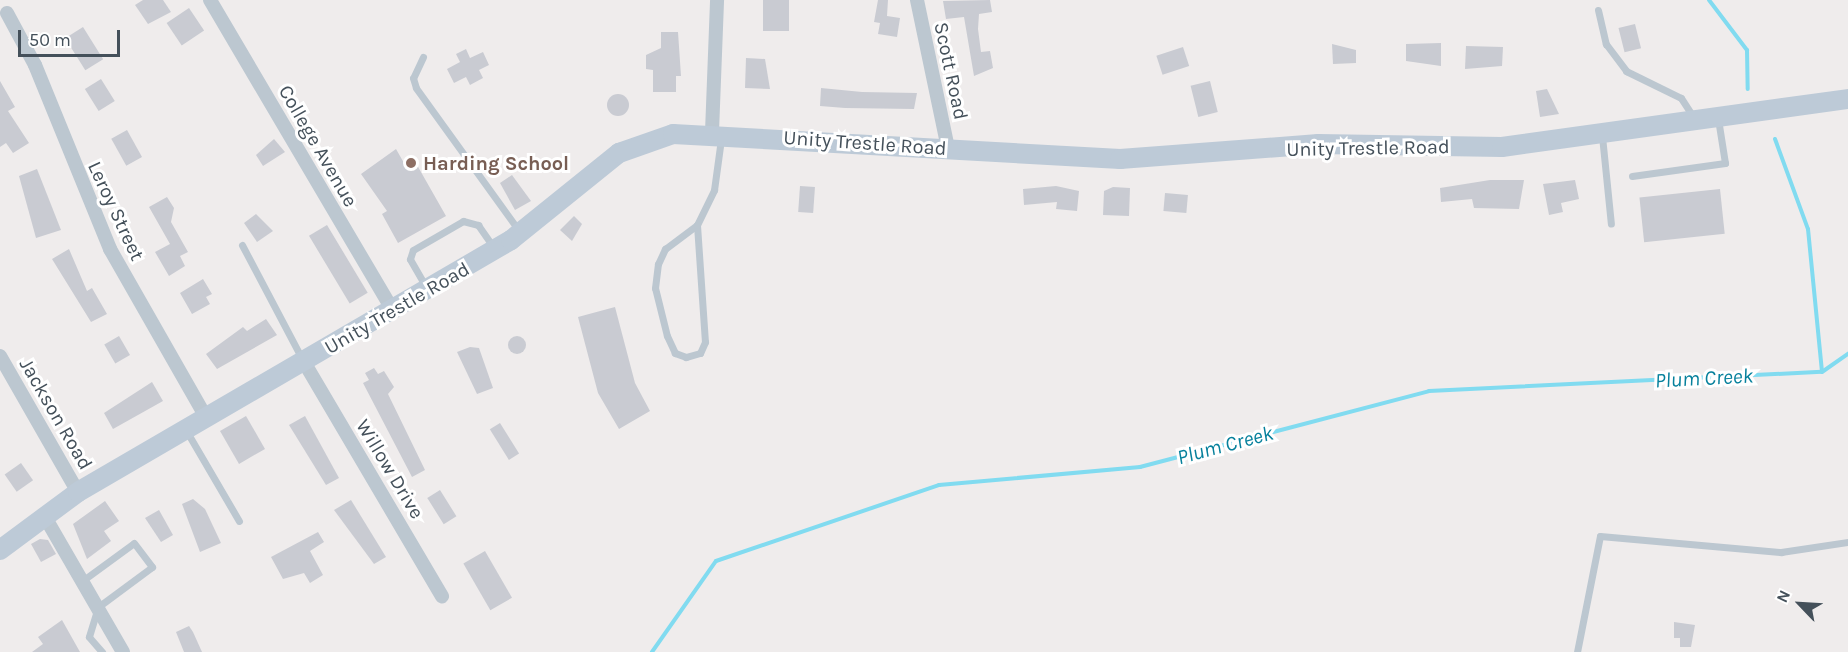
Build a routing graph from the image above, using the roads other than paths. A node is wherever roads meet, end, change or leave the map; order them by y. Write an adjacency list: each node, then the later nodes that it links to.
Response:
1 (210, 0): 20 (street, College Avenue)
2 (717, 0): 10 (street)
3 (917, 0): 12 (street, Scott Road)
4 (1599, 10): 9 (lane)
5 (7, 13): 23 (street, Leroy Street)
6 (423, 57): 16 (lane)
7 (1848, 99): 8 (street, Unity Trestle Road)
8 (1718, 119): 9 (street, Unity Trestle Road); 13 (lane)
9 (1697, 122): 11 (street, Unity Trestle Road)
10 (717, 133): 12 (street, Unity Trestle Road); 15 (lane); 16 (street, Unity Trestle Road)
11 (1602, 136): 12 (street, Unity Trestle Road); 14 (lane)
12 (948, 149)
13 (1632, 176)
14 (1611, 224)
15 (697, 225): 15 (lane)
16 (521, 233): 18 (street, Unity Trestle Road)
17 (242, 244): 22 (lane)
18 (495, 250): 19 (street, Unity Trestle Road); 19 (lane)
19 (428, 291): 20 (street, Unity Trestle Road)
20 (394, 312): 22 (street, Unity Trestle Road)
21 (0, 356): 25 (street, Jackson Road)
22 (304, 362): 23 (street, Unity Trestle Road); 31 (street, Willow Drive)
23 (206, 417): 24 (street, Unity Trestle Road)
24 (186, 429): 25 (street, Unity Trestle Road); 27 (lane)
25 (78, 492): 26 (street, Unity Trestle Road)
26 (45, 517): 29 (street, Unity Trestle Road); 30 (street)
27 (239, 521)
28 (1848, 542): 35 (lane)
29 (0, 550)
30 (82, 581): 32 (street); 32 (lane)
31 (442, 596)
32 (98, 607): 33 (lane); 34 (street)
33 (102, 652)
34 (123, 652)
35 (1577, 652)

